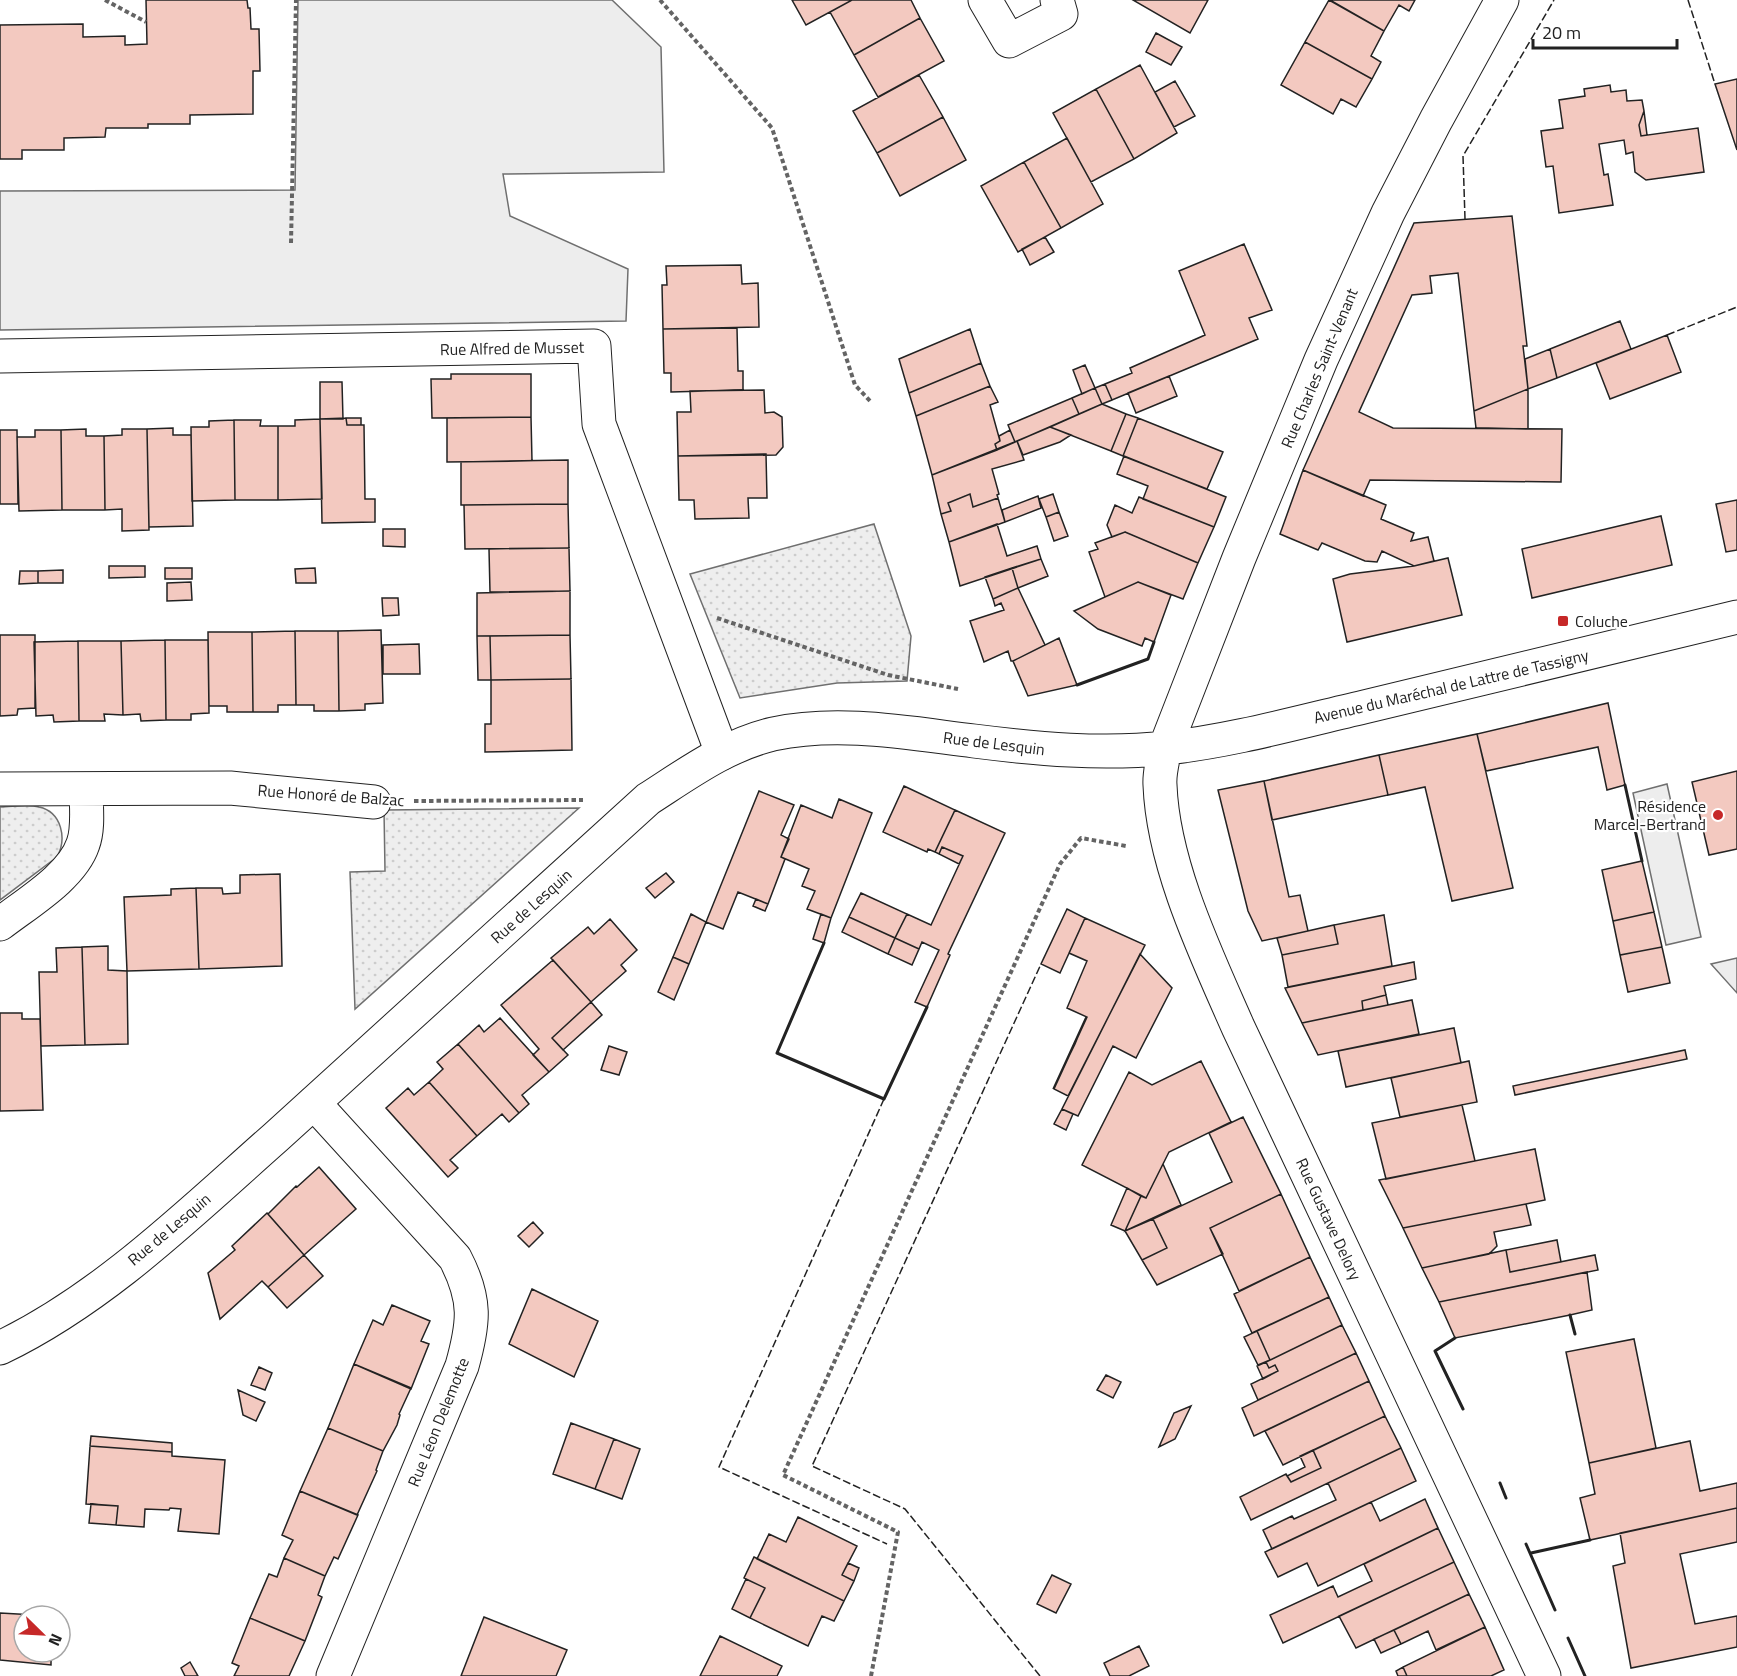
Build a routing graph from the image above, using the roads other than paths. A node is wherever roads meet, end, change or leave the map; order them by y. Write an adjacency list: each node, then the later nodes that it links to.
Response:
1 (985, 0): 2 (street)
2 (1057, 0)
3 (1503, 0): 6 (street, Rue Charles Saint-Venant)
4 (0, 356): 7 (street, Rue Alfred de Musset)
5 (1737, 617): 6 (street, Avenue du Maréchal de Lattre de Tassigny)
6 (1165, 748): 7 (street, Rue de Lesquin); 15 (street, Rue Gustave Delory)
7 (722, 753): 12 (street, Rue de Lesquin)
8 (0, 789): 9 (street, Rue Honoré de Balzac)
9 (86, 789): 10 (street, Rue Honoré de Balzac); 11 (street)
10 (374, 802)
11 (0, 924)
12 (314, 1103): 13 (street, Rue de Lesquin); 14 (street, Rue Léon Delemotte)
13 (0, 1348)
14 (333, 1676)
15 (1544, 1676)

